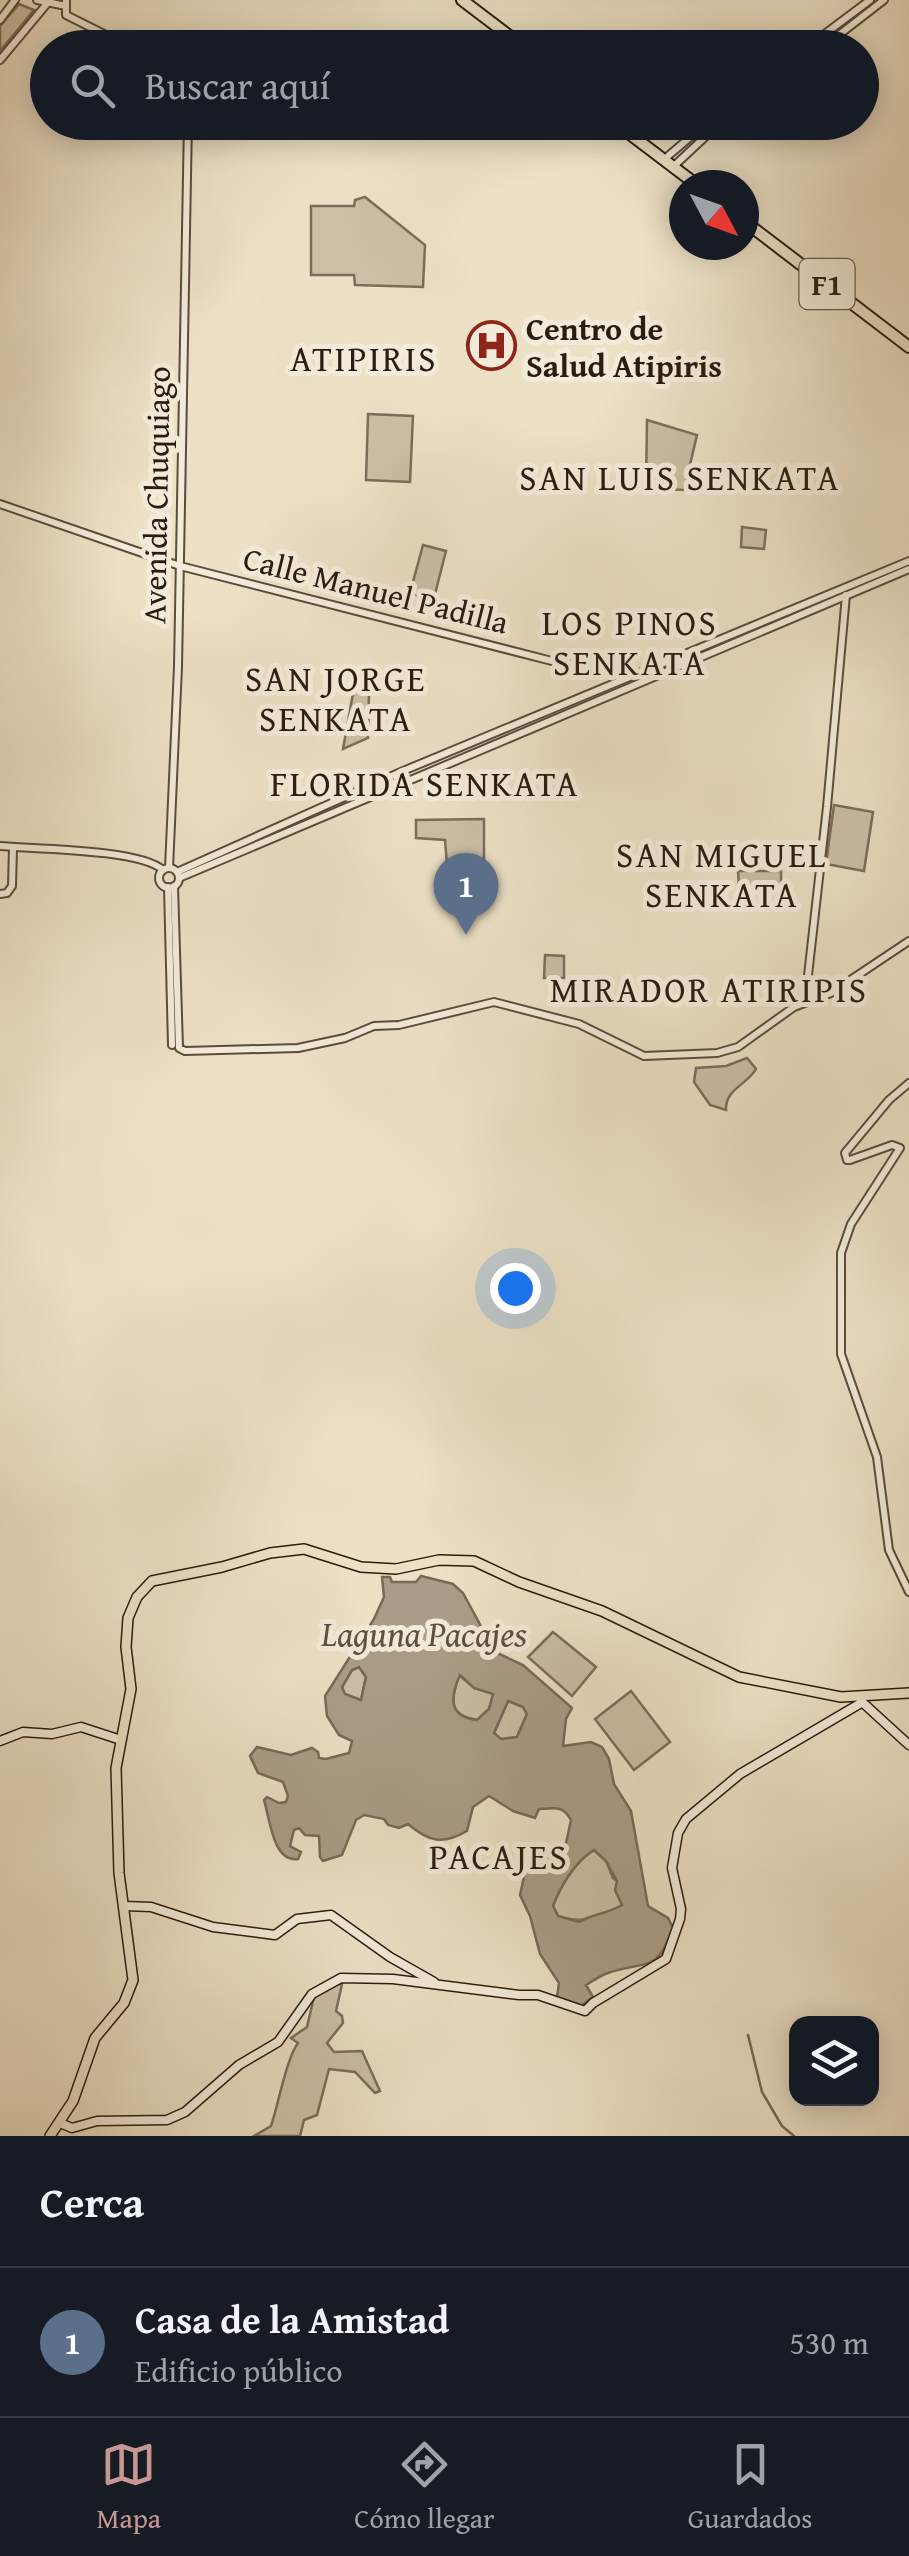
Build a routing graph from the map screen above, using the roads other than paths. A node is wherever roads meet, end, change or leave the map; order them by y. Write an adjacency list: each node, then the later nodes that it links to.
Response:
1 (15, 0): 9 (street)
2 (37, 0): 7 (street)
3 (453, 0): 11 (highway)
4 (462, 0): 12 (highway)
5 (870, 0): 13 (street)
6 (884, 0): 14 (street)
7 (48, 2): 8 (street); 15 (street)
8 (66, 3): 10 (street)
9 (0, 20)
10 (96, 30)
11 (492, 30)
12 (501, 30)
13 (830, 30)
14 (845, 30)
15 (0, 60)
16 (188, 140): 29 (street, Avenida Chuquiago)
17 (641, 140): 20 (highway)
18 (647, 140): 20 (highway)
19 (695, 140): 20 (street)
20 (673, 161): 21 (highway); 22 (highway)
21 (682, 170)
22 (686, 170)
23 (759, 224): 25 (highway, F1)
24 (759, 232): 26 (highway, F1)
25 (909, 338)
26 (909, 346)
27 (0, 504): 29 (street, Calle Manuel Padilla)
28 (909, 561): 31 (street)
29 (180, 566): 32 (street, Calle Manuel Padilla); 35 (street, Avenida Chuquiago)
30 (909, 569): 31 (street)
31 (846, 592): 32 (street); 38 (street)
32 (623, 679): 35 (street)
33 (0, 846): 34 (street)
34 (13, 847): 35 (street); 36 (street)
35 (172, 877): 38 (street, Avenida Chuquiago)
36 (0, 894)
37 (909, 941): 38 (street)
38 (805, 1002)
39 (909, 1083): 40 (street)
40 (909, 1592)
41 (908, 1691): 42 (main road)
42 (861, 1701): 43 (main road); 45 (main road); 47 (main road)
43 (121, 1740): 44 (main road); 46 (main road)
44 (0, 1741)
45 (909, 1745)
46 (124, 1906): 47 (main road); 48 (main road)
47 (437, 1984): 48 (main road)
48 (60, 2123): 49 (main road)
49 (50, 2136)

